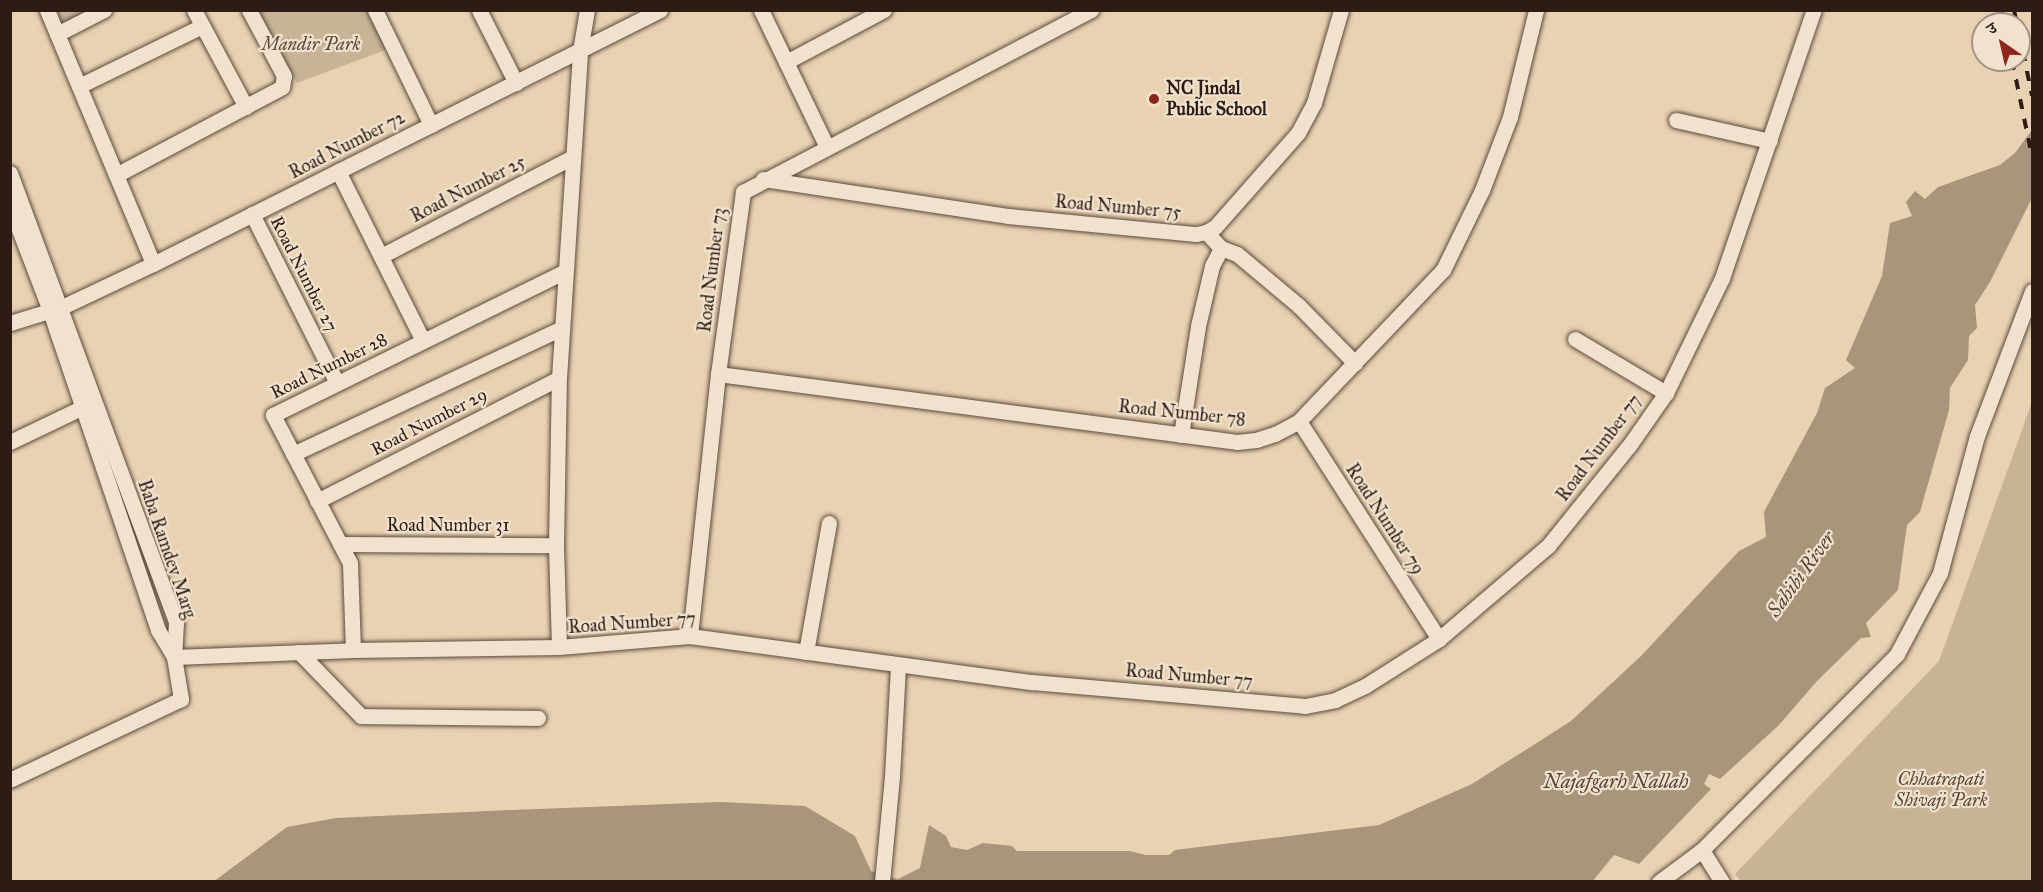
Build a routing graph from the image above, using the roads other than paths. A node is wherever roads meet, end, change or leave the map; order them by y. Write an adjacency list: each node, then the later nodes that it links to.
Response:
1 (47, 10): 16 (street)
2 (104, 10): 16 (street)
3 (194, 10): 15 (street)
4 (249, 10): 21 (street)
5 (375, 10): 23 (street)
6 (479, 10): 19 (street)
7 (587, 10): 17 (street)
8 (660, 10): 17 (street, Road Number 72)
9 (761, 10): 18 (street)
10 (884, 10): 18 (street)
11 (1091, 10): 25 (street, Road Number 73)
12 (1341, 10): 33 (street)
13 (1536, 10): 44 (street, Road Number 78)
14 (1814, 10): 24 (street, Road Number 77)
15 (202, 26): 20 (street); 21 (street)
16 (57, 34): 20 (street)
17 (580, 51): 19 (street, Road Number 72); 26 (street)
18 (786, 62): 25 (street)
19 (516, 83): 23 (street, Road Number 72)
20 (79, 86): 29 (street)
21 (246, 107): 29 (street)
22 (1676, 120): 24 (street)
23 (431, 125): 27 (street, Road Number 72)
24 (1770, 141): 48 (street, Road Number 77)
25 (827, 147): 30 (street, Road Number 73)
26 (573, 157): 35 (street, Road Number 25); 37 (street)
27 (338, 171): 32 (street, Road Number 72); 35 (street)
28 (10, 173): 39 (street, Baba Ramdev Marg)
29 (116, 175): 36 (street)
30 (764, 180): 33 (street, Road Number 75); 45 (street, Road Number 73)
31 (10, 206): 39 (street, Baba Ramdev Marg)
32 (252, 214): 36 (street, Road Number 72); 47 (street, Road Number 27)
33 (1206, 232): 34 (street)
34 (1221, 248): 44 (street); 51 (street)
35 (381, 256): 43 (street)
36 (153, 264): 39 (street, Road Number 72)
37 (566, 271): 41 (street); 43 (street, Road Number 28)
38 (2032, 291): 68 (street)
39 (56, 309): 40 (street, Road Number 72); 49 (street, Baba Ramdev Marg); 64 (street, Baba Ramdev Marg)
40 (10, 323)
41 (562, 328): 46 (street); 53 (street)
42 (1575, 339): 48 (street)
43 (423, 341): 47 (street, Road Number 28)
44 (1354, 363): 50 (street, Road Number 78)
45 (718, 374): 51 (street, Road Number 78); 58 (street, Road Number 73)
46 (559, 378): 54 (street, Road Number 29); 57 (street)
47 (337, 384): 53 (street, Road Number 28)
48 (1666, 393): 59 (street, Road Number 77)
49 (83, 407): 52 (street); 64 (street, Baba Ramdev Marg)
50 (1299, 421): 51 (street, Road Number 78); 59 (street, Road Number 79)
51 (1181, 435)
52 (10, 442)
53 (293, 454): 54 (street, Road Number 28)
54 (317, 501): 56 (street, Road Number 28)
55 (829, 523): 63 (street)
56 (340, 544): 57 (street, Road Number 31); 61 (street, Road Number 28)
57 (556, 545): 60 (street)
58 (690, 636): 60 (street, Road Number 77); 63 (street, Road Number 77)
59 (1439, 639): 65 (street, Road Number 77)
60 (559, 647): 61 (street, Road Number 77)
61 (353, 650): 62 (street, Road Number 77)
62 (298, 652): 64 (street, Road Number 77); 66 (street)
63 (806, 652): 65 (street, Road Number 77)
64 (174, 657): 67 (street)
65 (898, 666): 69 (street)
66 (538, 718)
67 (10, 780)
68 (1702, 849): 70 (street); 71 (street)
69 (882, 882)
70 (1659, 882)
71 (1722, 882)

